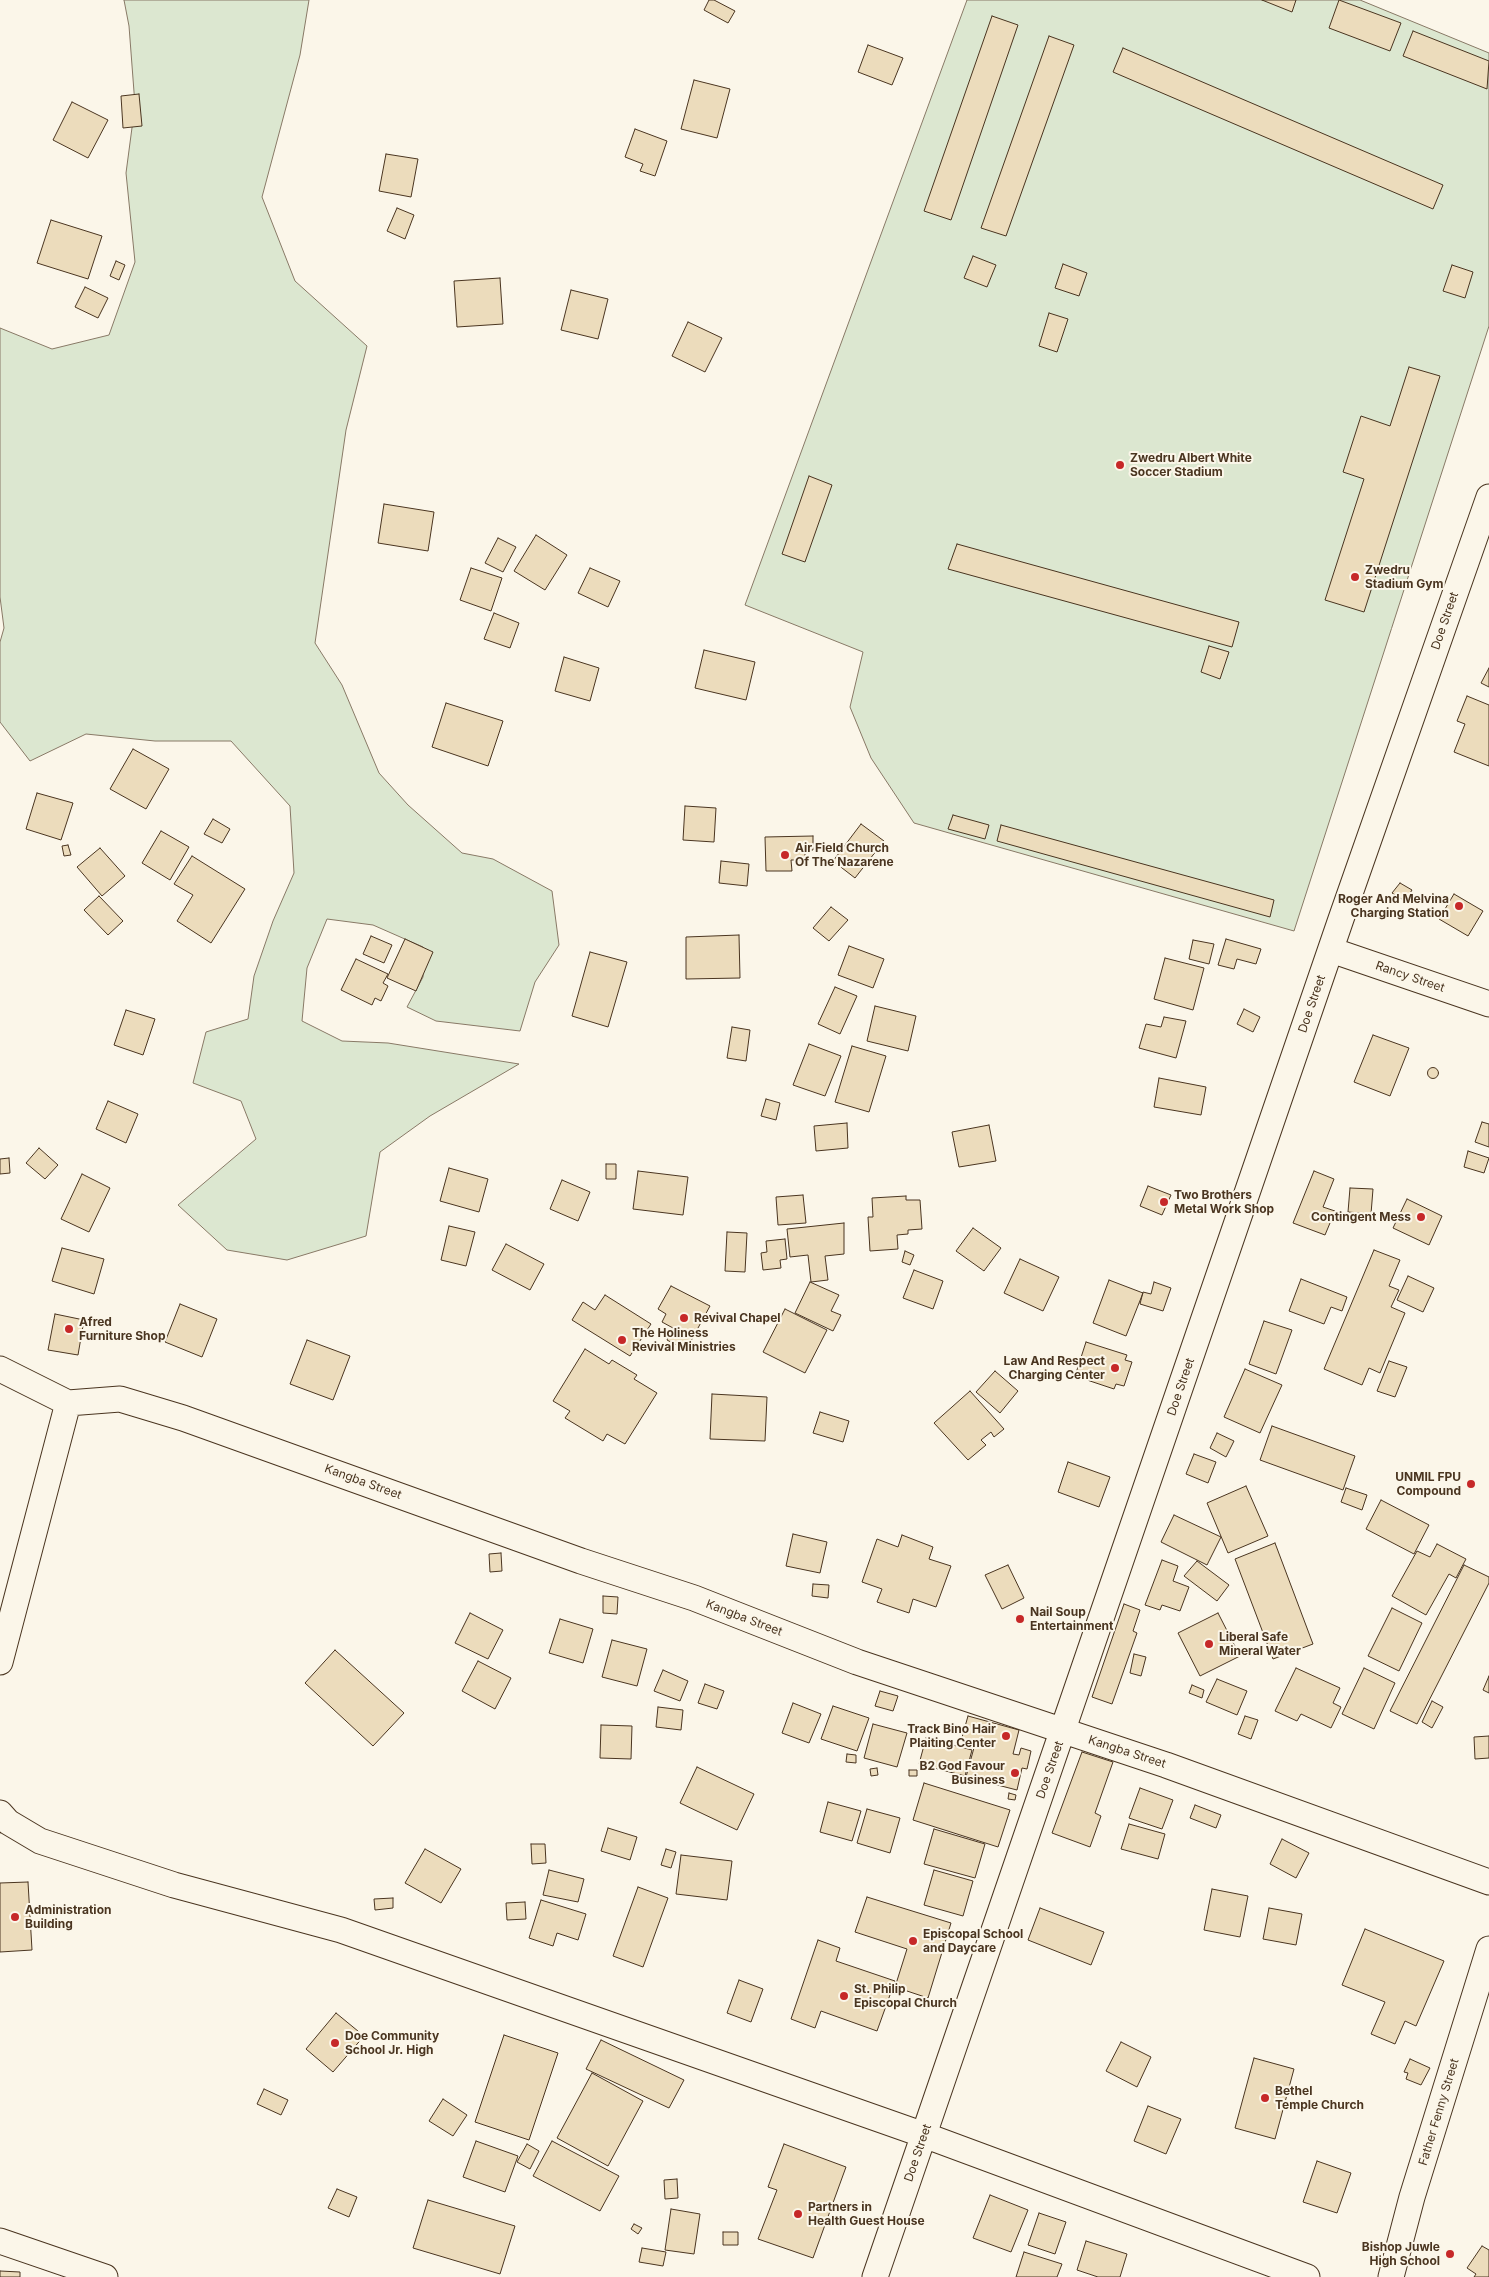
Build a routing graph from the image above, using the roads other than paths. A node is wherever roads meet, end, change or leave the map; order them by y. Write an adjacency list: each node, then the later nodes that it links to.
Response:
1 (1489, 497): 2 (street, Doe Street)
2 (1331, 950): 3 (street, Rancy Street); 7 (street, Doe Street)
3 (1489, 1004)
4 (0, 1369): 5 (street)
5 (68, 1403): 6 (street); 7 (street, Kangba Street)
6 (0, 1662)
7 (1064, 1731): 9 (street, Kangba Street); 11 (street, Doe Street)
8 (0, 1813): 11 (street)
9 (1489, 1882)
10 (1489, 1949): 16 (street, Father Fenny Street)
11 (924, 2135): 14 (street, Doe Street); 15 (street)
12 (0, 2241): 13 (street)
13 (105, 2277)
14 (875, 2277)
15 (1307, 2277)
16 (1391, 2277)

